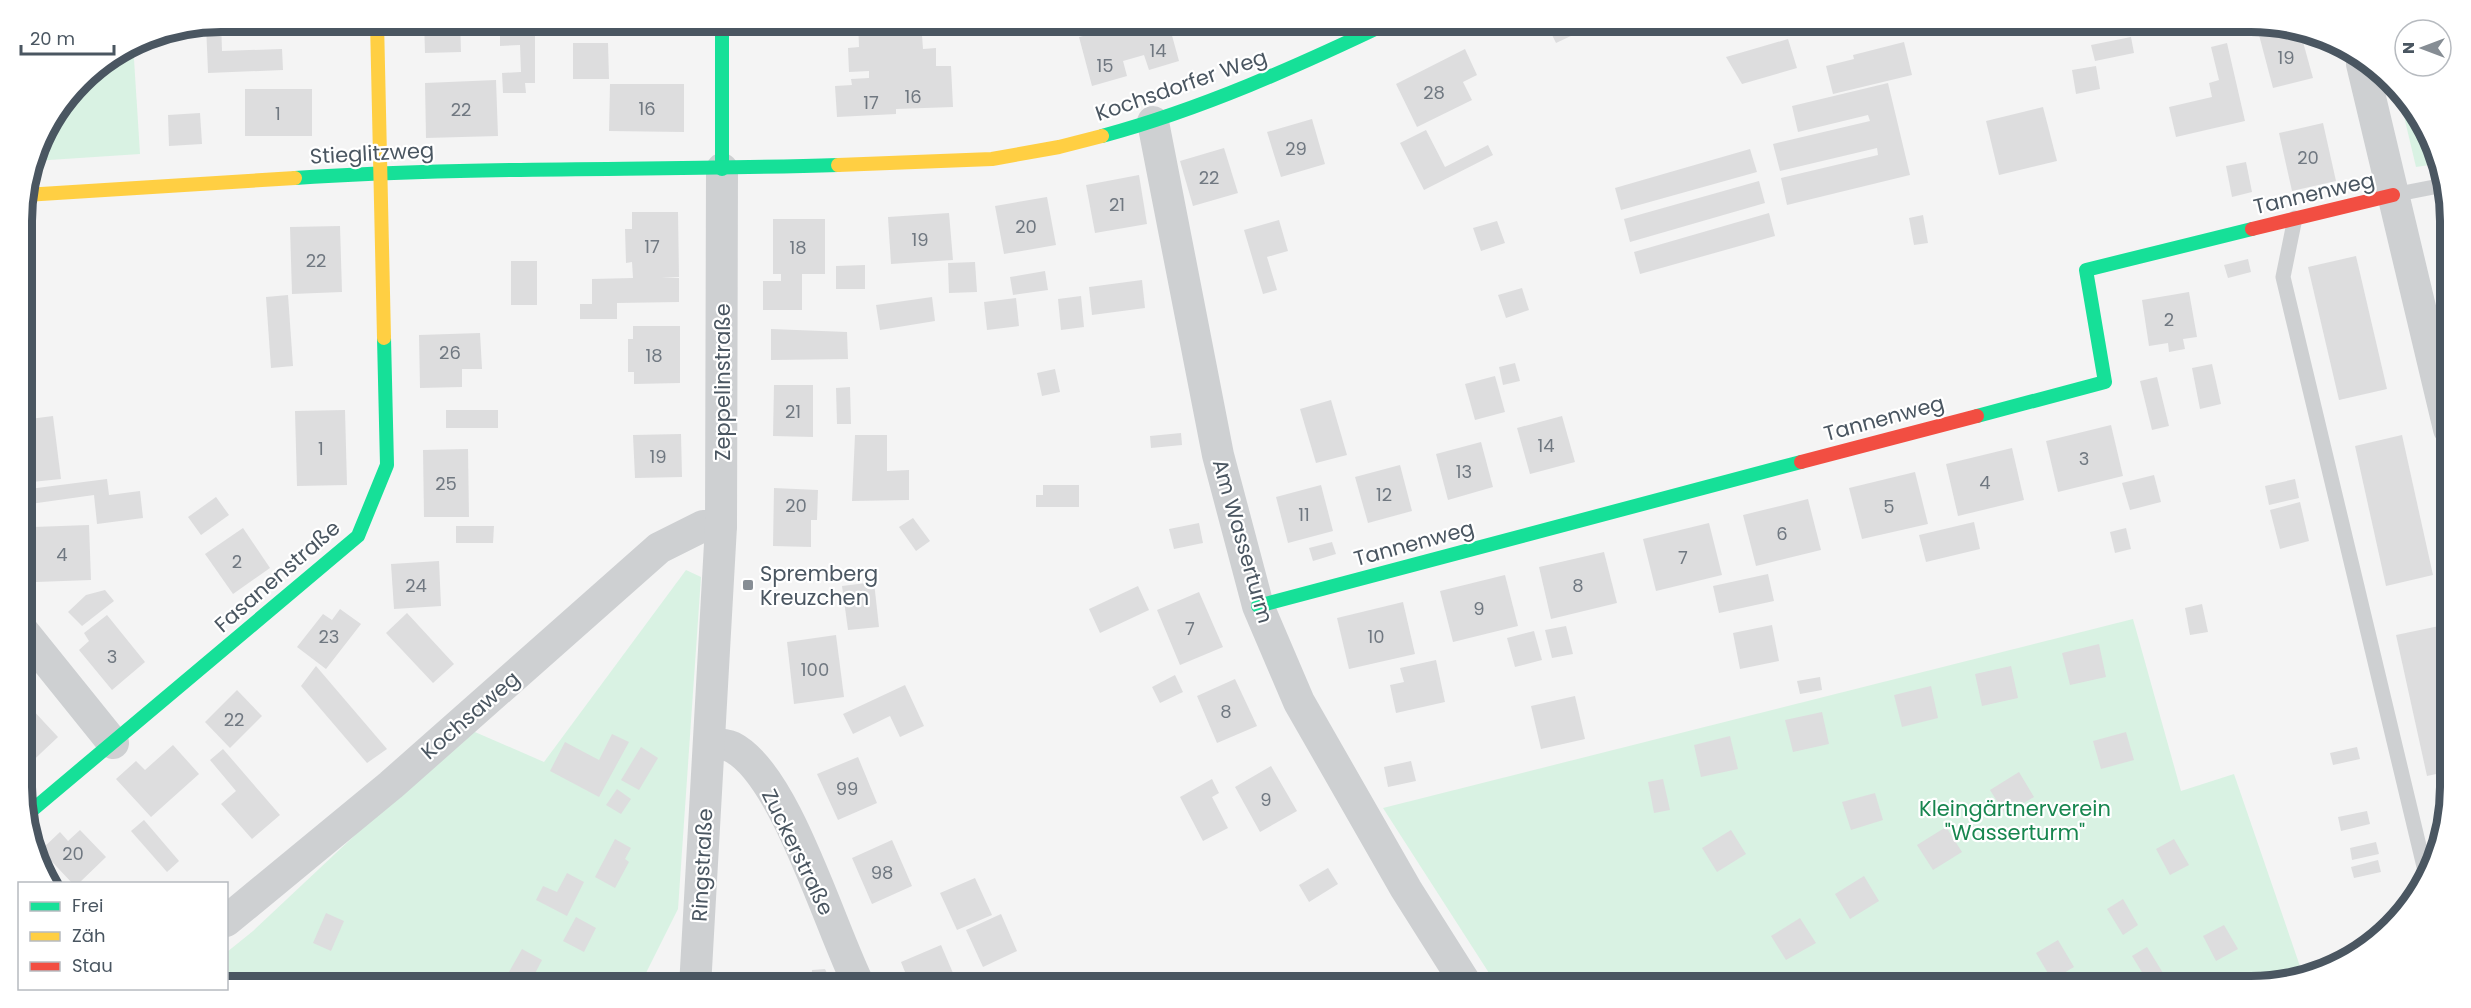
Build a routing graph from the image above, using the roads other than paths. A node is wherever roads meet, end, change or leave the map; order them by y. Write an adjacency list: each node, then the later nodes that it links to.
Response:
1 (377, 32): 7 (street, Fasanenstraße)
2 (722, 32): 6 (street, Zeppelinstraße)
3 (1369, 32): 5 (street, Kochsdorfer Weg)
4 (2363, 69): 10 (street)
5 (1153, 122): 6 (street, Kochsdorfer Weg); 14 (street, Am Wasserturm)
6 (722, 169): 7 (street, Stieglitzweg); 13 (street, Zeppelinstraße)
7 (381, 172): 9 (street, Stieglitzweg); 16 (street, Fasanenstraße)
8 (2436, 187): 10 (lane)
9 (33, 194)
10 (2393, 195): 11 (street, Tannenweg); 12 (street)
11 (2295, 218): 14 (street, Tannenweg); 19 (lane)
12 (2440, 391)
13 (722, 526): 17 (street, Zeppelinstraße); 20 (street, Kochsaweg)
14 (1258, 606): 23 (street, Am Wasserturm)
15 (32, 642): 16 (street)
16 (113, 743): 18 (street, Fasanenstraße)
17 (710, 744): 21 (street, Ringstraße); 22 (street, Zuckerstraße)
18 (33, 809)
19 (2423, 863)
20 (228, 919)
21 (696, 976)
22 (855, 976)
23 (1461, 976)

